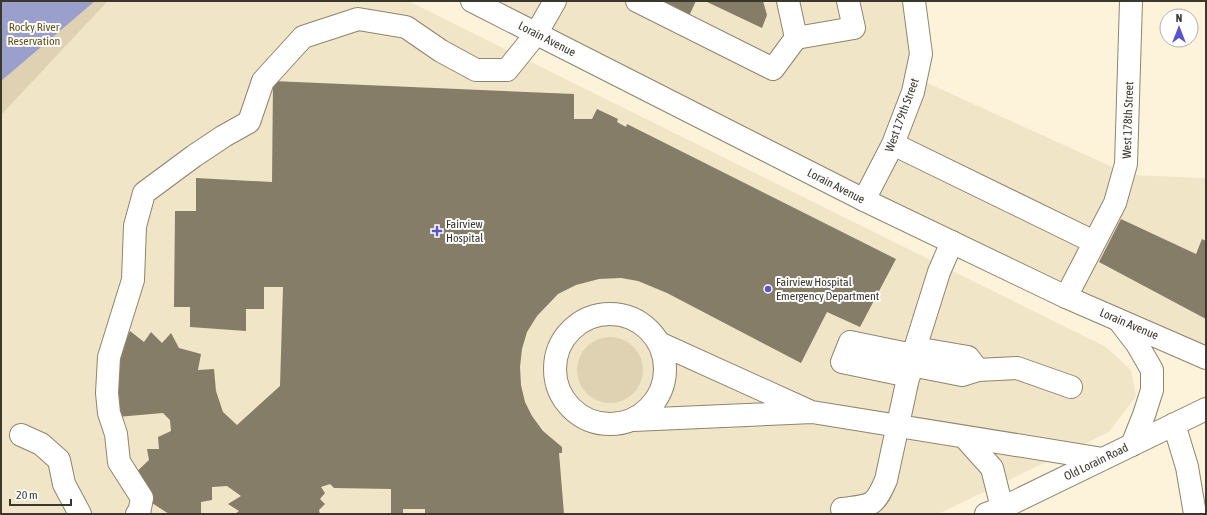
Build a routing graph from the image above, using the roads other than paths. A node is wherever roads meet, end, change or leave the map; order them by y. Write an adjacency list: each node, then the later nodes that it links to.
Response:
1 (472, 1): 8 (main road, Lorain Avenue)
2 (554, 1): 8 (main road)
3 (637, 1): 9 (main road)
4 (788, 1): 9 (main road)
5 (848, 1): 9 (main road)
6 (914, 1): 10 (main road, West 179th Street)
7 (1131, 1): 13 (main road, West 178th Street)
8 (536, 34): 11 (main road, Lorain Avenue); 32 (main road)
9 (796, 38)
10 (893, 144): 11 (main road, West 179th Street); 13 (main road)
11 (864, 200): 12 (main road, Lorain Avenue)
12 (952, 242): 14 (main road, Lorain Avenue); 18 (main road)
13 (1094, 242): 14 (main road, West 178th Street)
14 (1066, 297): 15 (main road, Lorain Avenue)
15 (1118, 319): 17 (main road, Lorain Avenue); 27 (main road)
16 (659, 343): 21 (main road); 22 (main road); 22 (main road)
17 (1206, 358)
18 (912, 361): 19 (main road); 24 (main road)
19 (1071, 387)
20 (1206, 408): 23 (main road, Old Lorain Road)
21 (812, 412): 22 (main road); 24 (main road)
22 (632, 420)
23 (1174, 424): 27 (main road, Old Lorain Road); 33 (main road)
24 (898, 426): 26 (main road); 29 (main road)
25 (22, 435): 31 (main road)
26 (964, 437): 28 (main road); 30 (main road)
27 (1132, 445): 28 (main road, Old Lorain Road)
28 (1103, 459): 30 (main road, Old Lorain Road)
29 (842, 509)
30 (994, 511)
31 (80, 514)
32 (137, 514)
33 (1195, 514)

